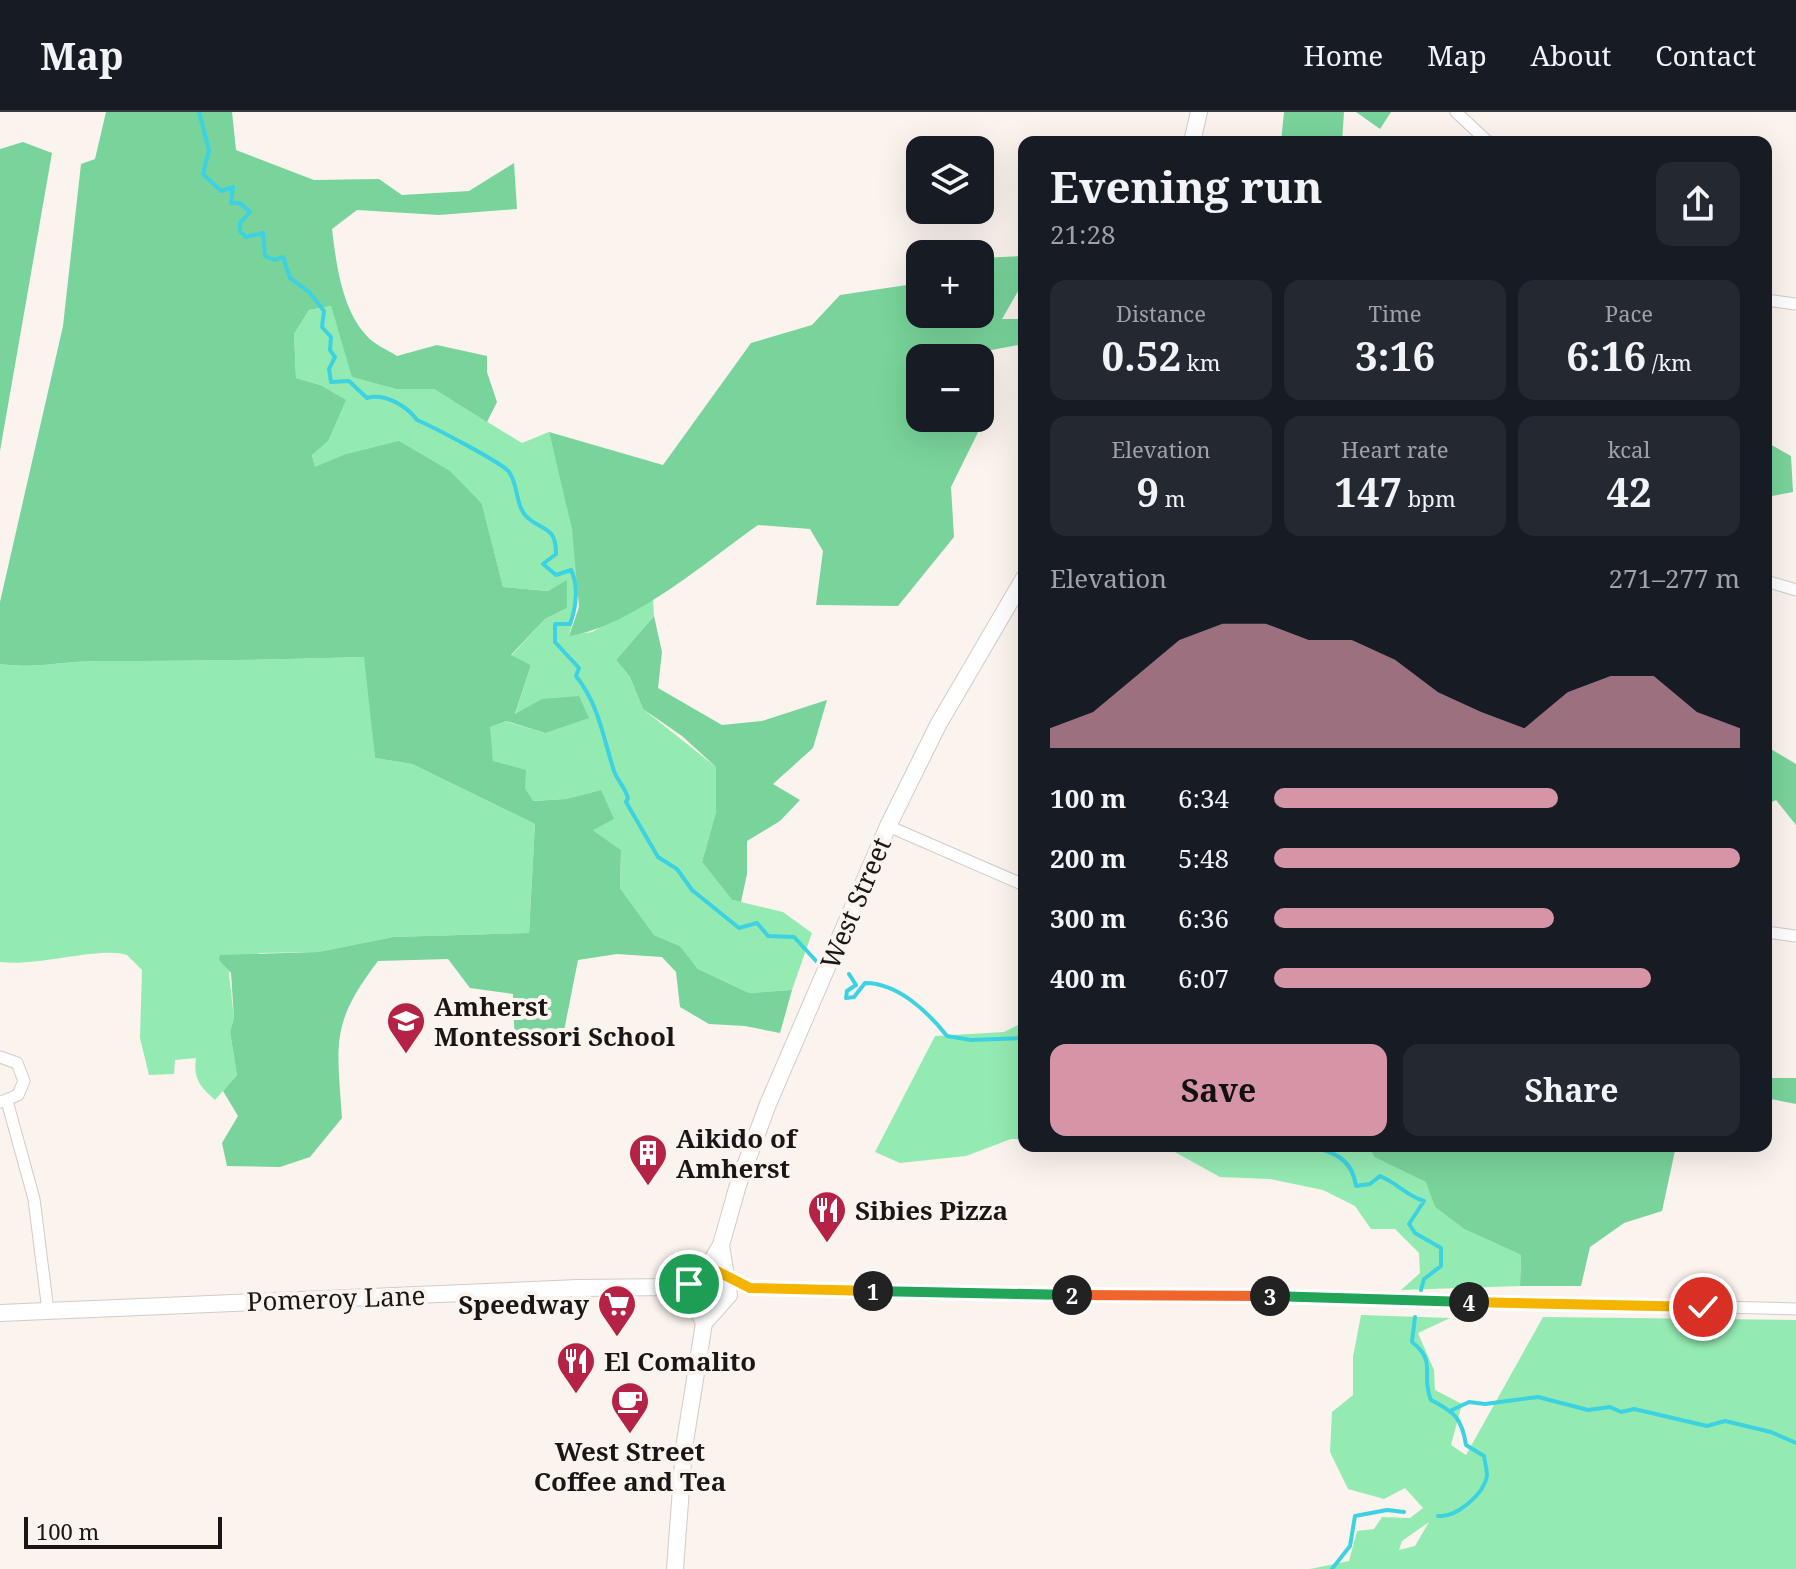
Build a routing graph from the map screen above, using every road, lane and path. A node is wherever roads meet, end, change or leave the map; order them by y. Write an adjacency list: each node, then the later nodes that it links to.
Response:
1 (1199, 112): 3 (main road)
2 (1456, 112): 4 (street)
3 (1193, 136)
4 (1482, 136)
5 (1772, 301): 6 (street)
6 (1796, 304)
7 (1772, 583): 9 (street)
8 (1018, 588): 10 (main road, West Street)
9 (1796, 590)
10 (888, 826): 11 (street); 16 (main road, West Street)
11 (1018, 882)
12 (1772, 933): 13 (street)
13 (1796, 936)
14 (0, 1057): 15 (street)
15 (4, 1101): 24 (street)
16 (721, 1245): 17 (main road, West Street); 18 (main road, West Street)
17 (698, 1271): 18 (main road); 19 (main road, Pomeroy Lane); 21 (main road)
18 (727, 1276): 20 (street); 22 (main road, West Street)
19 (672, 1287): 21 (main road); 24 (main road, Pomeroy Lane)
20 (750, 1288): 22 (street); 23 (street)
21 (693, 1300): 22 (main road); 26 (main road)
22 (722, 1303): 26 (main road)
23 (1796, 1309)
24 (48, 1311): 25 (main road, Pomeroy Lane)
25 (0, 1313)
26 (704, 1323): 27 (main road)
27 (675, 1569)

